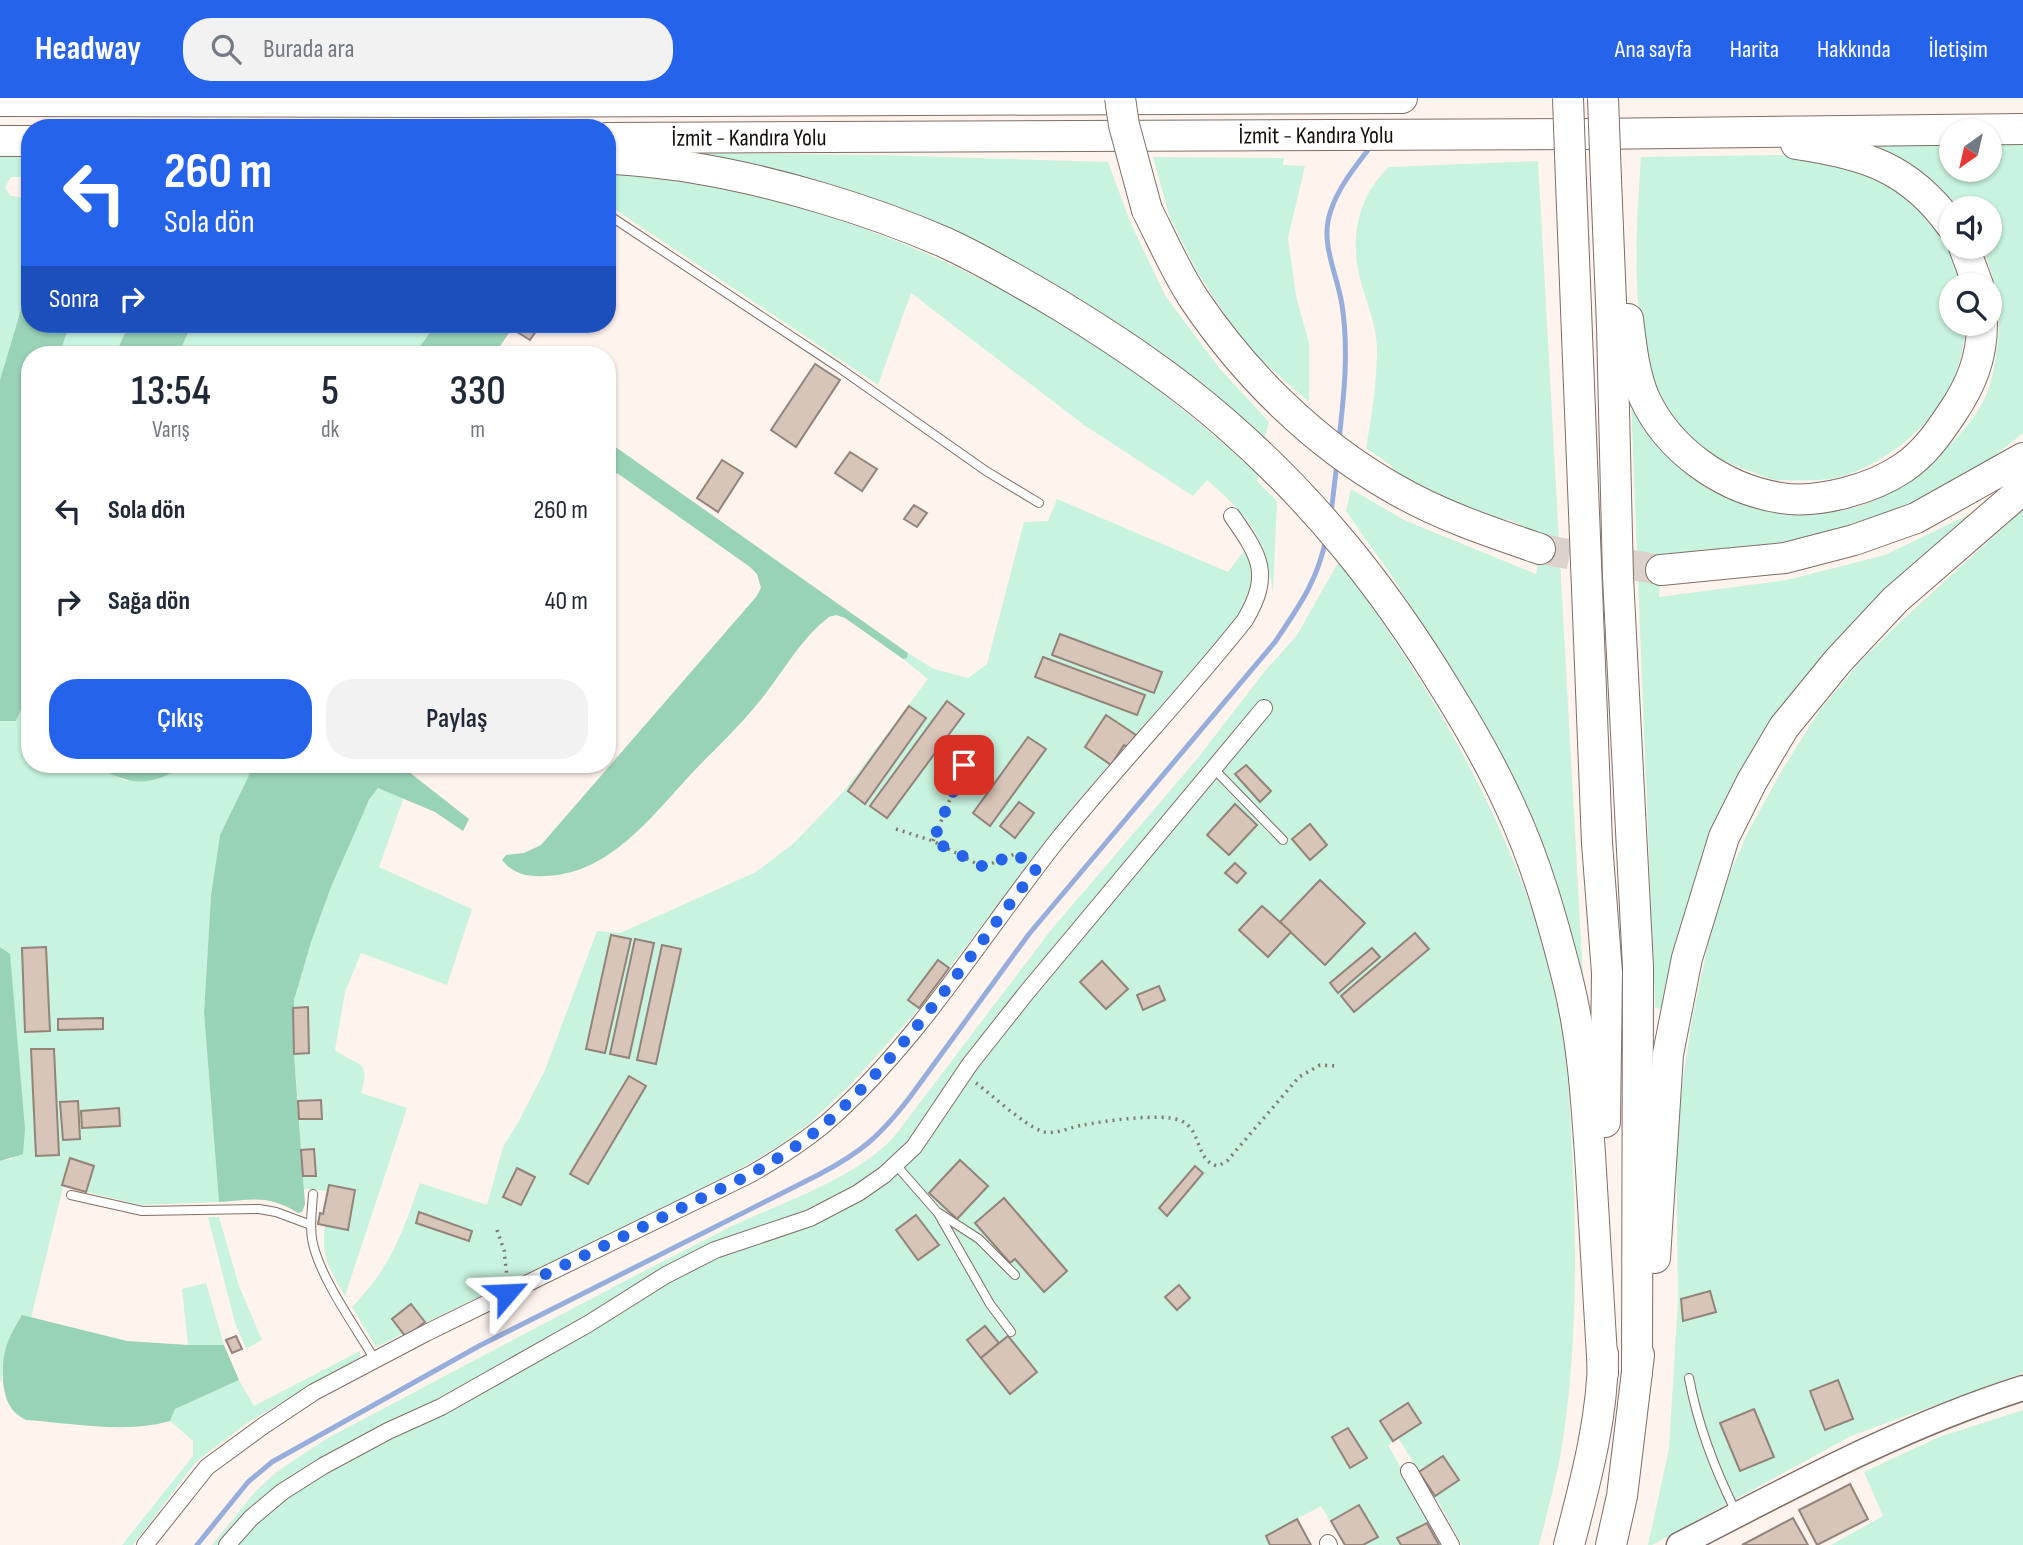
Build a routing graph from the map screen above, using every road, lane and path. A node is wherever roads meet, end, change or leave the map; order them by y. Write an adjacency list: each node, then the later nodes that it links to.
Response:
1 (486, 98): 8 (highway)
2 (1120, 98): 23 (highway, bridge)
3 (1402, 98): 6 (highway, İzmit - Kandıra Yolu)
4 (1568, 98): 44 (highway, bridge)
5 (1603, 98): 15 (highway, bridge)
6 (1341, 99): 8 (highway, İzmit - Kandıra Yolu)
7 (0, 101): 8 (highway, İzmit - Kandıra Yolu)
8 (452, 102)
9 (2023, 129): 10 (highway, İzmit - Kandıra Yolu)
10 (1712, 132): 11 (highway, İzmit - Kandıra Yolu); 16 (highway)
11 (616, 138)
12 (0, 141): 13 (highway)
13 (21, 141)
14 (616, 159): 44 (highway)
15 (1606, 179): 18 (highway); 45 (highway)
16 (1939, 210)
17 (616, 220): 21 (lane)
18 (1982, 336)
19 (2023, 458): 24 (highway)
20 (2023, 489): 45 (highway)
21 (1039, 503)
22 (1233, 516): 31 (street)
23 (1540, 549)
24 (1661, 570)
25 (1264, 708): 27 (street)
26 (972, 737): 30 (path)
27 (1213, 768): 29 (lane); 33 (street)
28 (895, 830): 30 (path)
29 (1283, 840)
30 (933, 841): 31 (path)
31 (1037, 868): 41 (street)
32 (1338, 1066): 33 (path)
33 (963, 1074): 34 (street)
34 (896, 1165): 37 (lane); 52 (street)
35 (313, 1194): 38 (lane)
36 (71, 1195): 38 (lane)
37 (938, 1213): 40 (lane); 42 (lane)
38 (311, 1225): 43 (lane)
39 (498, 1230): 41 (path)
40 (1015, 1275)
41 (507, 1293): 43 (street)
42 (1011, 1332)
43 (375, 1360): 51 (street)
44 (1603, 1373): 54 (highway)
45 (1637, 1373): 50 (highway)
46 (1689, 1378): 49 (lane)
47 (2023, 1388): 49 (main road)
48 (1409, 1471): 53 (street)
49 (1737, 1515): 55 (main road)
50 (1613, 1539)
51 (145, 1545)
52 (227, 1545)
53 (1451, 1545)
54 (1569, 1545)
55 (1679, 1545)

